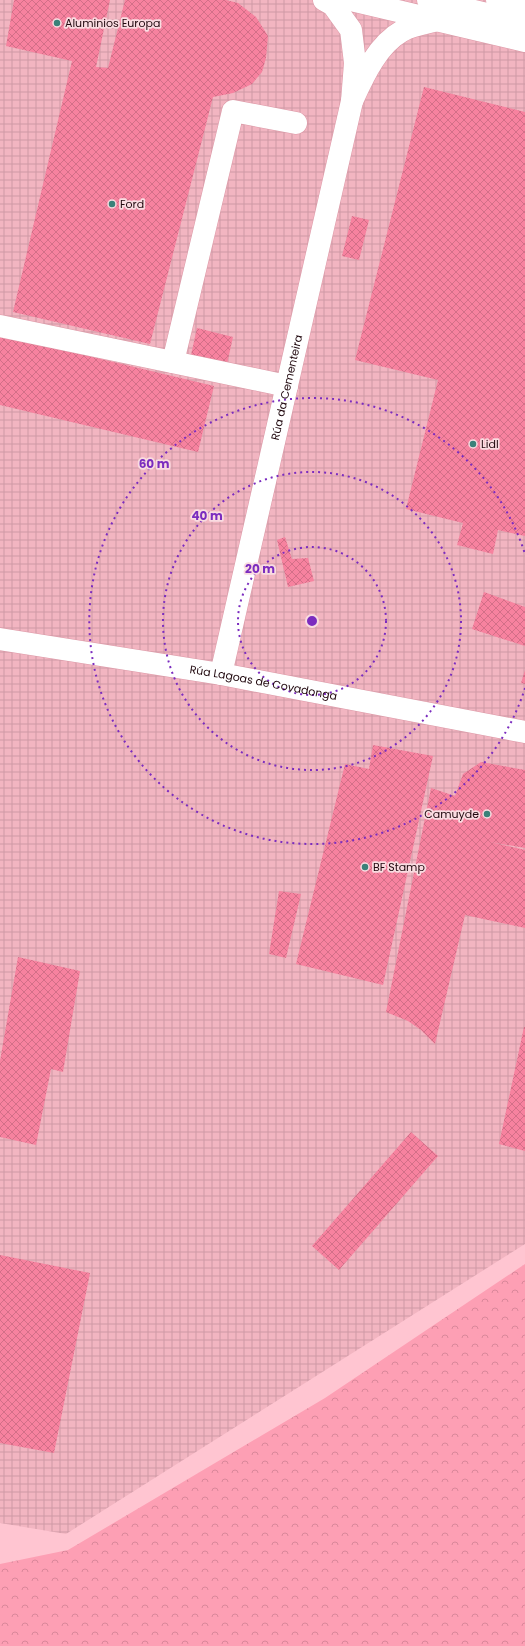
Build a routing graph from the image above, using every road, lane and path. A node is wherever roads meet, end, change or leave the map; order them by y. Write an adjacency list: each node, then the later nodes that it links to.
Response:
1 (324, 0): 9 (street)
2 (351, 0): 6 (street)
3 (428, 0): 7 (street)
4 (497, 0): 5 (street)
5 (525, 7)
6 (438, 20): 8 (street); 9 (street)
7 (525, 23)
8 (525, 41)
9 (352, 101): 13 (street, Rúa da Cementeira)
10 (296, 124): 12 (street)
11 (0, 326): 12 (street)
12 (173, 362): 13 (street)
13 (287, 386): 15 (street, Rúa da Cementeira)
14 (0, 639): 15 (street, Rúa Lagoas de Covadonga)
15 (221, 674): 16 (street, Rúa Lagoas de Covadonga)
16 (525, 732)

